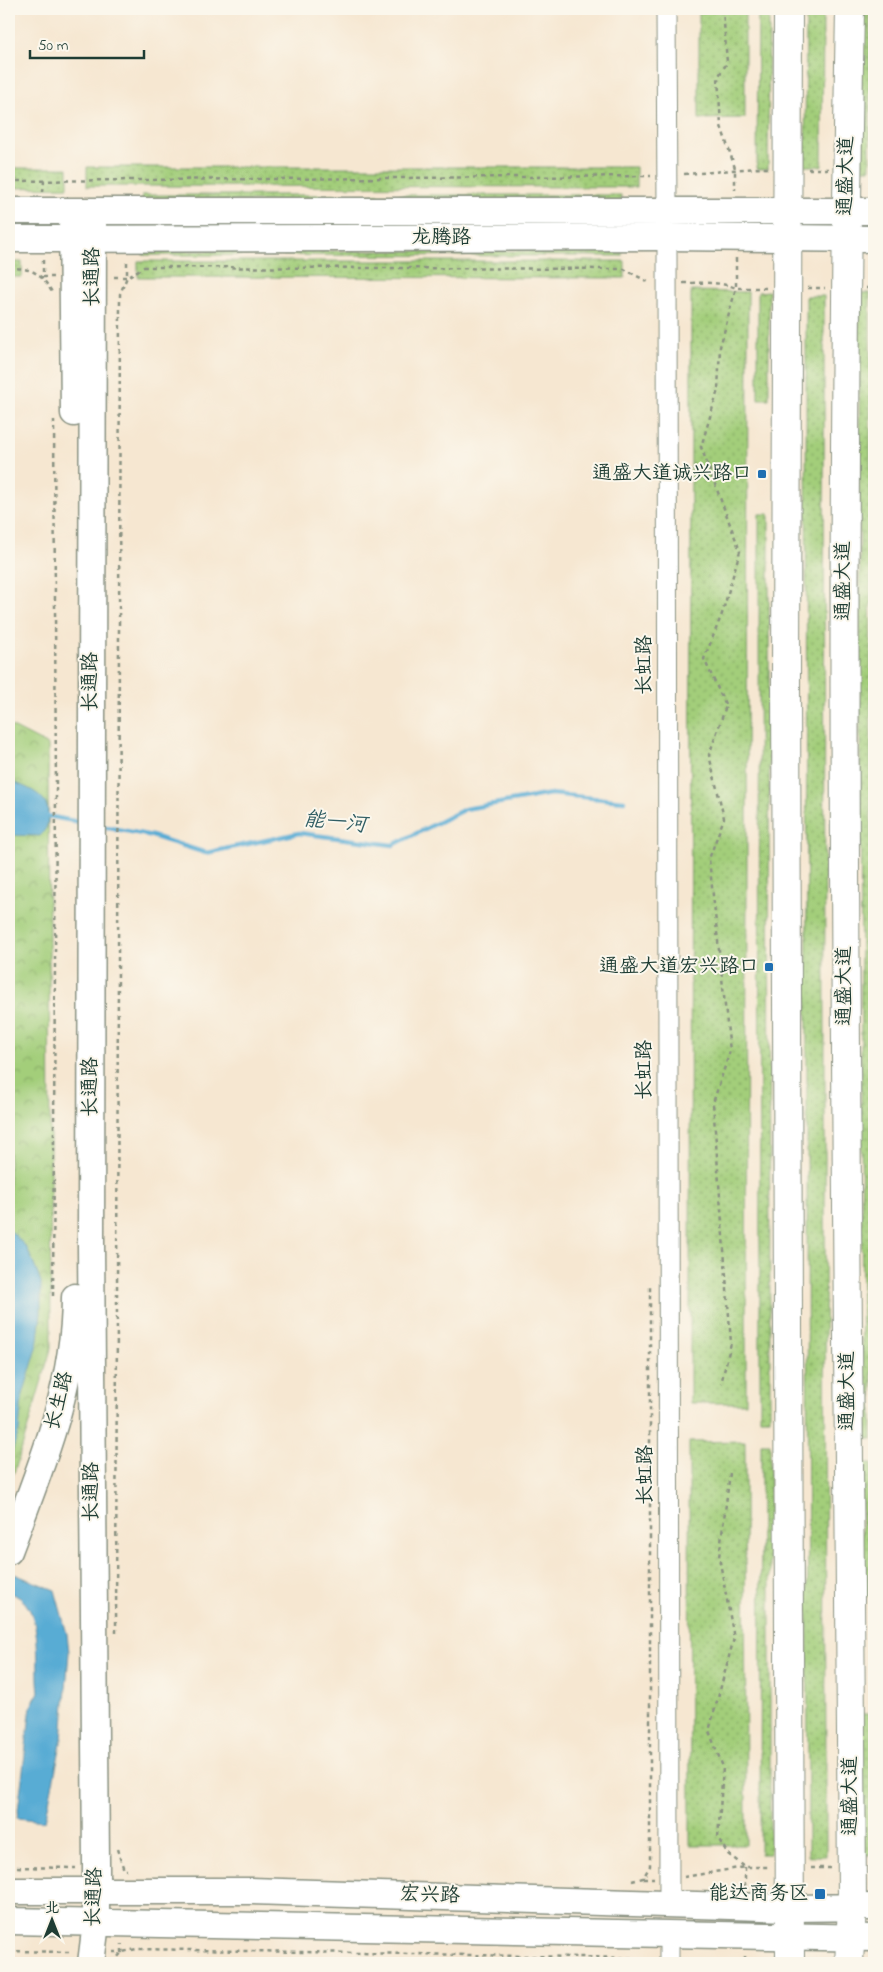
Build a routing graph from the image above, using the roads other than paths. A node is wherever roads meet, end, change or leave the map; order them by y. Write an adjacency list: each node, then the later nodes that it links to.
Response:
1 (666, 9): 4 (street)
2 (788, 9): 8 (main road)
3 (850, 9): 5 (main road, 通盛大道)
4 (667, 210): 7 (main road, 龙腾路); 8 (main road, 龙腾路)
5 (846, 210): 8 (main road, 龙腾路); 9 (main road, 龙腾路); 14 (main road, 通盛大道)
6 (9, 211): 7 (main road, 龙腾路)
7 (83, 211): 13 (main road, 长通路)
8 (788, 211): 11 (main road)
9 (874, 211)
10 (667, 237): 11 (main road, 龙腾路); 13 (main road, 龙腾路); 20 (street, 长虹路)
11 (786, 238): 14 (main road, 龙腾路); 22 (main road)
12 (9, 239): 13 (main road, 龙腾路)
13 (83, 239): 16 (main road, 长通路); 19 (main road, 长通路)
14 (847, 239): 15 (main road, 龙腾路); 21 (main road, 通盛大道)
15 (874, 240)
16 (76, 1243): 17 (main road, 长生路)
17 (9, 1551)
18 (9, 1891): 19 (main road, 宏兴路)
19 (95, 1891): 20 (main road, 宏兴路); 24 (main road, 长通路)
20 (669, 1904): 22 (main road, 宏兴路)
21 (863, 1907): 22 (main road, 宏兴路); 27 (main road, 通盛大道)
22 (790, 1908): 26 (main road)
23 (9, 1921): 24 (main road, 宏兴路)
24 (96, 1923): 25 (main road, 宏兴路); 28 (main road, 长通路)
25 (669, 1934): 26 (main road, 宏兴路); 29 (street)
26 (790, 1936): 27 (main road, 宏兴路); 30 (main road)
27 (857, 1946)
28 (91, 1963)
29 (669, 1963)
30 (790, 1963)

